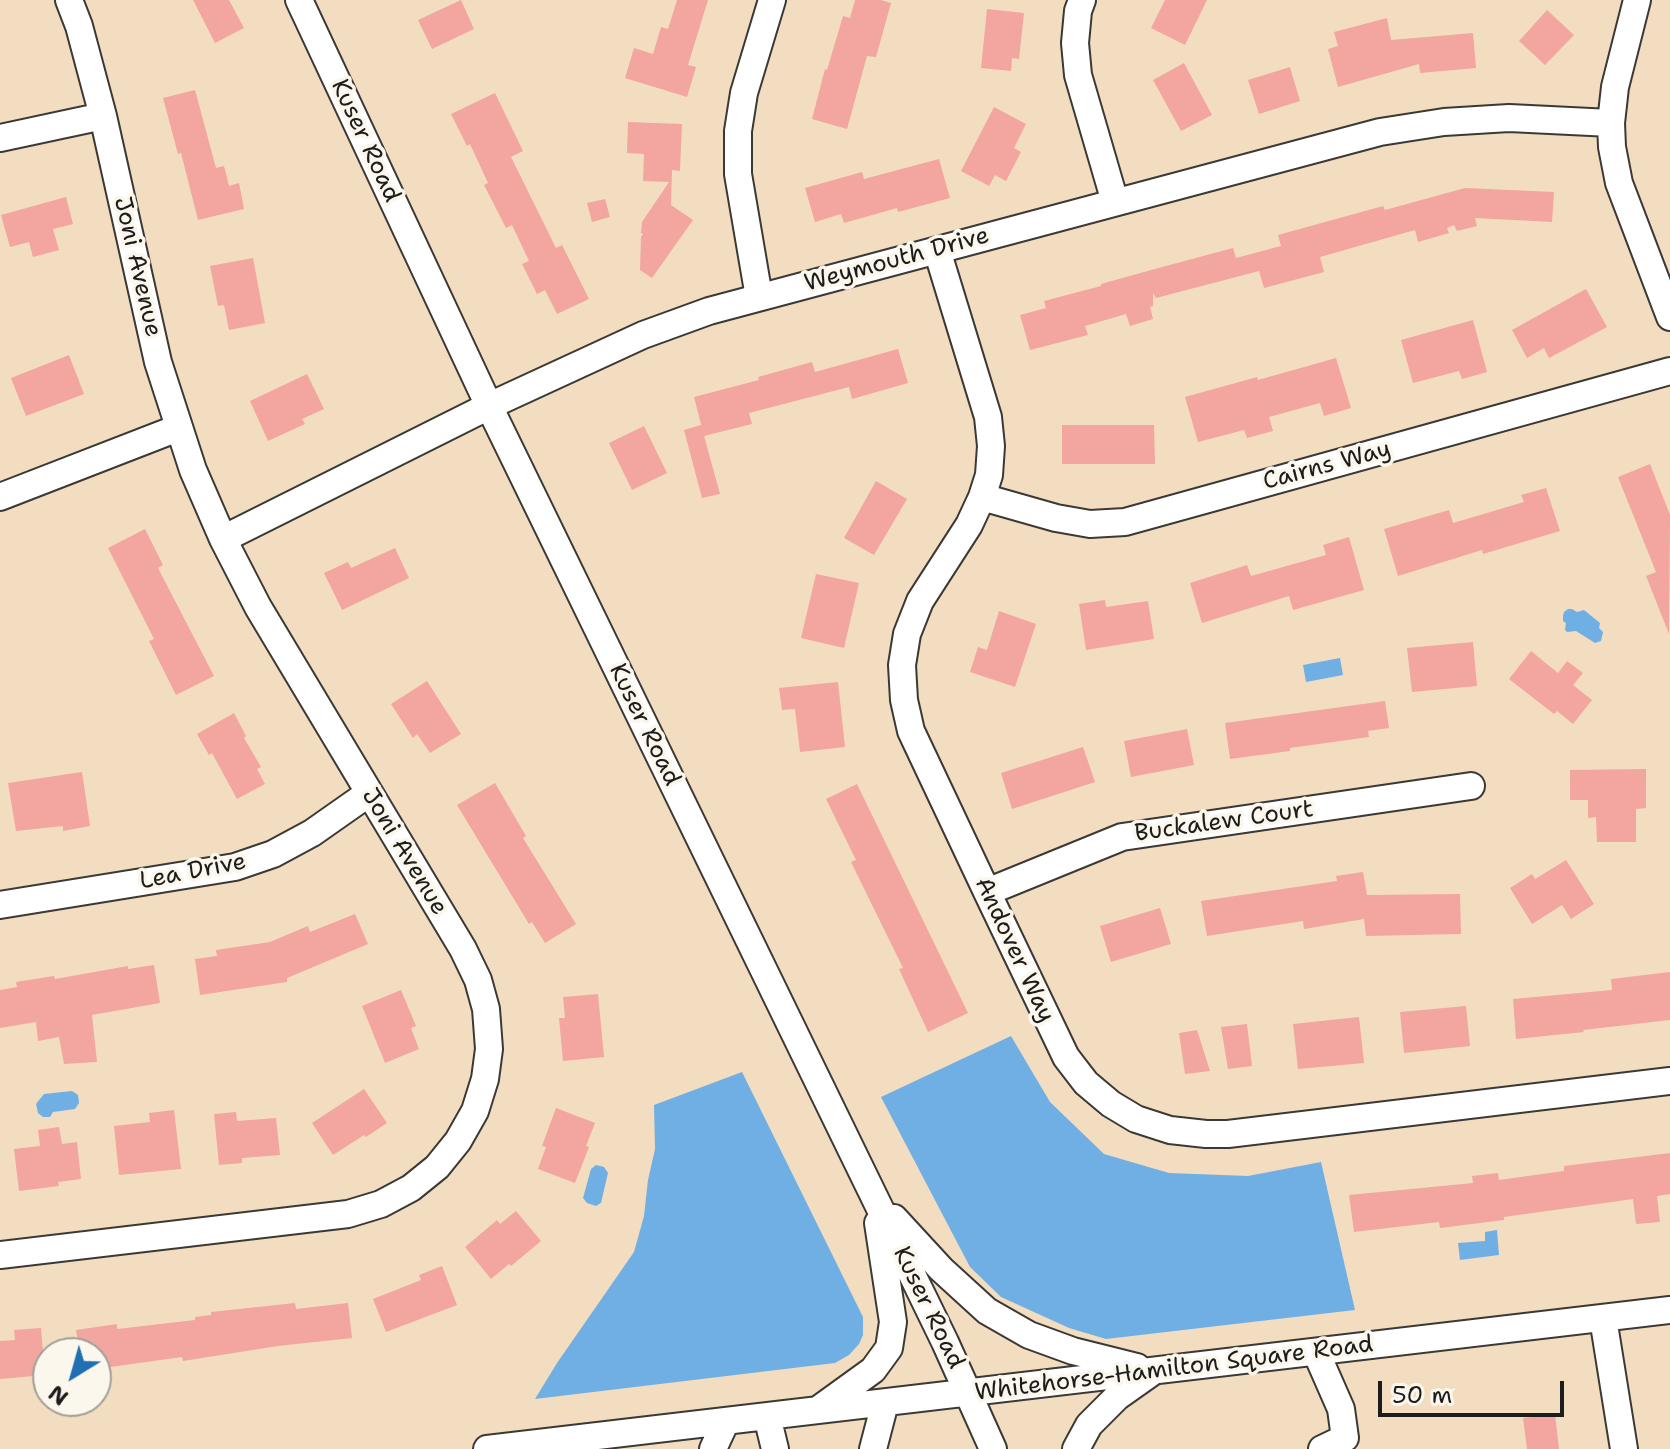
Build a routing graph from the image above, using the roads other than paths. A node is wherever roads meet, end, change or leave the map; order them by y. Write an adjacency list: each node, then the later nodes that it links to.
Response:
1 (69, 0): 6 (street, Joni Avenue)
2 (299, 0): 14 (street, Kuser Road)
3 (772, 0): 11 (street)
4 (1082, 0): 9 (street)
5 (1637, 0): 7 (street)
6 (103, 116): 8 (street); 15 (street, Joni Avenue)
7 (1611, 123): 9 (street, Weymouth Drive); 12 (street)
8 (0, 138)
9 (1115, 202): 10 (street, Weymouth Drive)
10 (937, 250): 11 (street, Weymouth Drive); 17 (street, Andover Way)
11 (759, 297): 14 (street, Weymouth Drive)
12 (1670, 317)
13 (1670, 371): 17 (street, Cairns Way)
14 (489, 406): 18 (street, Weymouth Drive); 24 (street, Kuser Road)
15 (178, 428): 16 (street); 18 (street, Joni Avenue)
16 (0, 497)
17 (982, 497): 21 (street, Andover Way)
18 (223, 539): 20 (street, Joni Avenue)
19 (1471, 786): 21 (street, Buckalew Court)
20 (369, 793): 22 (street, Lea Drive); 25 (street, Joni Avenue)
21 (987, 892): 23 (street, Andover Way)
22 (0, 905)
23 (1670, 1081)
24 (874, 1196): 29 (street); 30 (street, Kuser Road); 32 (street)
25 (0, 1255)
26 (1670, 1310): 27 (street, Whitehorse-Hamilton Square Road)
27 (1603, 1318): 28 (street, Whitehorse-Hamilton Square Road); 42 (street)
28 (1316, 1352): 29 (street, Whitehorse-Hamilton Square Road); 35 (street)
29 (1153, 1371): 30 (street, Whitehorse-Hamilton Square Road); 41 (street)
30 (968, 1393): 31 (street, Whitehorse-Hamilton Square Road); 40 (street, Kuser Road)
31 (885, 1403): 32 (street, Whitehorse-Hamilton Square Road); 39 (street)
32 (817, 1411): 33 (street, Whitehorse-Hamilton Square Road)
33 (767, 1416): 34 (street, Whitehorse-Hamilton Square Road); 38 (street)
34 (726, 1421): 36 (street, Whitehorse-Hamilton Square Road); 37 (street)
35 (1339, 1445)
36 (487, 1449)
37 (713, 1449)
38 (775, 1449)
39 (873, 1449)
40 (993, 1449)
41 (1076, 1449)
42 (1624, 1449)

